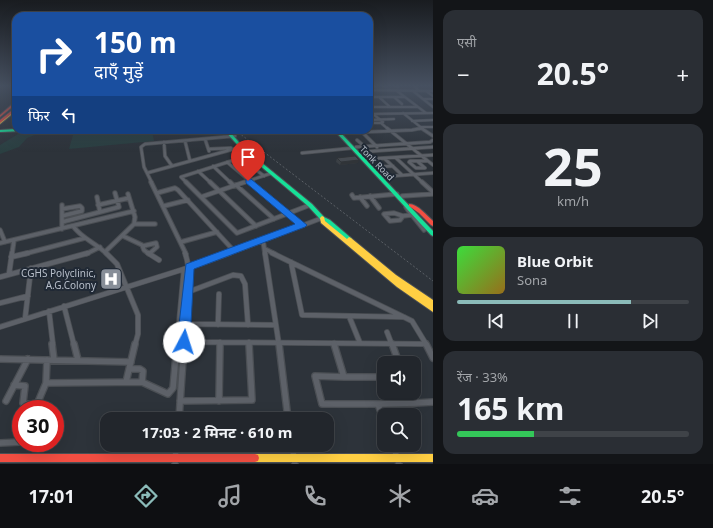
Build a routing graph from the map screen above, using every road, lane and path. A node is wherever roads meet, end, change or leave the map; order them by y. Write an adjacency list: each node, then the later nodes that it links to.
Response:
1 (375, 107): 9 (street)
2 (12, 108): 11 (street)
3 (419, 108): 6 (street)
4 (12, 113): 17 (street)
5 (403, 113): 6 (street); 10 (street); 14 (street)
6 (426, 113): 7 (street)
7 (433, 113)
8 (373, 114): 9 (street); 13 (street)
9 (381, 114): 10 (street)
10 (388, 114): 13 (street)
11 (1, 117)
12 (373, 120): 13 (street)
13 (381, 121): 16 (street); 23 (street)
14 (412, 121): 15 (street); 18 (street)
15 (433, 121)
16 (373, 122)
17 (0, 123)
18 (421, 127): 19 (street); 23 (street); 29 (street)
19 (433, 127)
20 (12, 129): 22 (street)
21 (12, 130): 22 (street)
22 (1, 131)
23 (391, 131): 24 (street); 36 (street)
24 (373, 132)
25 (231, 134): 30 (street)
26 (340, 134): 41 (street, Tonk Road)
27 (344, 134): 41 (street, Tonk Road)
28 (362, 134): 38 (street)
29 (432, 135)
30 (234, 136): 31 (street); 39 (street); 65 (street)
31 (205, 139): 34 (street); 43 (street)
32 (358, 140): 37 (street)
33 (433, 140): 36 (street)
34 (185, 141): 35 (street); 56 (street)
35 (164, 142): 60 (street); 66 (street)
36 (407, 144): 38 (street); 42 (street)
37 (364, 146): 38 (street); 41 (street)
38 (376, 146): 44 (street)
39 (240, 147): 43 (street); 47 (street); 48 (street)
40 (433, 147): 42 (street)
41 (354, 148): 45 (street, Tonk Road); 46 (street); 71 (street, Tonk Road)
42 (413, 148): 44 (street); 50 (street)
43 (209, 149): 47 (street)
44 (381, 150): 45 (street)
45 (360, 152): 54 (street, Tonk Road)
46 (302, 153)
47 (211, 155): 56 (street)
48 (250, 155): 52 (street); 65 (street)
49 (433, 155): 50 (street)
50 (422, 156): 51 (street); 55 (street)
51 (395, 157): 53 (street); 69 (street)
52 (241, 158): 58 (street); 70 (street)
53 (384, 158): 54 (street); 62 (street)
54 (367, 159): 63 (street, Tonk Road)
55 (428, 160): 57 (street); 59 (street)
56 (190, 161): 60 (street)
57 (417, 161): 57 (street)
58 (227, 162): 61 (street); 72 (street)
59 (433, 165)
60 (172, 166): 66 (street)
61 (213, 166): 64 (street); 73 (street)
62 (392, 166): 63 (street); 68 (street)
63 (375, 167): 71 (street, Tonk Road)
64 (198, 171): 74 (street); 83 (street)
65 (271, 171): 70 (street); 90 (street)
66 (147, 173): 76 (street)
67 (433, 173): 69 (street)
68 (402, 175): 69 (street); 71 (street)
69 (414, 175): 78 (street)
70 (264, 176): 72 (street)
71 (382, 177): 80 (street, Tonk Road)
72 (250, 181): 73 (street); 98 (street)
73 (235, 186): 74 (street); 102 (street)
74 (218, 191): 83 (street); 109 (street)
75 (115, 193): 86 (street)
76 (157, 193): 87 (street); 91 (street)
77 (128, 194): 85 (street)
78 (433, 194): 80 (street)
79 (352, 195): 84 (street)
80 (400, 195): 81 (street); 95 (street, Tonk Road)
81 (370, 196): 84 (street); 93 (street)
82 (97, 197): 89 (street)
83 (201, 197): 109 (street)
84 (360, 197): 92 (street)
85 (129, 198): 86 (street); 96 (street)
86 (118, 200): 89 (street); 97 (street)
87 (188, 200): 91 (street); 114 (street)
88 (62, 205): 94 (street)
89 (98, 205): 97 (street)
90 (310, 205): 98 (street); 101 (street)
91 (164, 206): 121 (street)
92 (367, 206)
93 (379, 208)
94 (62, 209): 99 (street); 99 (street)
95 (411, 209): 100 (street); 106 (street); 111 (street); 113 (street); 115 (street)
96 (134, 211): 104 (street); 108 (street)
97 (100, 212): 103 (street)
98 (289, 214): 102 (street); 107 (street)
99 (62, 216): 103 (street)
100 (403, 216): 100 (street)
101 (322, 218): 107 (street); 142 (street); 144 (street)
102 (274, 220): 109 (street)
103 (62, 222): 110 (street)
104 (134, 224): 105 (street); 116 (street)
105 (155, 224)
106 (433, 224)
107 (302, 225): 119 (street)
108 (73, 226): 110 (street); 117 (street)
109 (256, 226)
110 (62, 229): 118 (street)
111 (433, 229)
112 (0, 230): 120 (street)
113 (424, 230)
114 (217, 232): 121 (street); 126 (street)
115 (433, 234)
116 (123, 236): 123 (street); 127 (street)
117 (85, 238): 124 (street); 129 (street)
118 (14, 240): 120 (street); 129 (street)
119 (263, 240): 125 (street); 126 (street)
120 (5, 242): 122 (street)
121 (181, 242): 132 (street)
122 (0, 243)
123 (143, 246): 128 (street); 128 (street)
124 (100, 247): 127 (street); 133 (street)
125 (265, 249): 131 (street); 152 (street)
126 (234, 251): 132 (street)
127 (105, 252): 137 (street)
128 (150, 253): 130 (street)
129 (11, 257): 135 (street)
130 (159, 260)
131 (290, 262): 146 (street); 147 (street)
132 (189, 267): 134 (street); 138 (street)
133 (31, 268): 135 (street); 140 (street)
134 (184, 269): 137 (street); 175 (street)
135 (9, 274): 136 (street)
136 (0, 277)
137 (127, 286): 143 (street); 170 (street)
138 (188, 292): 149 (street); 151 (street)
139 (219, 294): 150 (street)
140 (28, 296): 141 (street); 148 (street)
141 (0, 303)
142 (433, 303)
143 (64, 306): 145 (street); 169 (street)
144 (433, 308)
145 (49, 311): 148 (street); 168 (street)
146 (349, 316): 147 (street); 160 (street)
147 (405, 317): 162 (street)
148 (25, 319): 153 (street)
149 (186, 324): 150 (street); 155 (street)
150 (218, 325): 151 (street)
151 (248, 325): 152 (street)
152 (276, 325): 158 (street)
153 (0, 327)
154 (387, 332): 161 (street)
155 (184, 342): 156 (street); 182 (street)
156 (220, 342): 157 (street); 183 (street)
157 (249, 342): 158 (street); 183 (street)
158 (280, 343): 159 (street); 189 (street)
159 (334, 343): 160 (street); 172 (street)
160 (360, 344): 161 (street)
161 (392, 344): 162 (street); 163 (street)
162 (426, 344): 164 (street)
163 (397, 356)
164 (433, 358)
165 (0, 359): 166 (street)
166 (28, 359): 167 (street); 177 (street)
167 (47, 360): 168 (street); 176 (street)
168 (54, 360): 169 (street)
169 (78, 360): 170 (street)
170 (131, 362): 171 (street)
171 (130, 369): 174 (street); 175 (street)
172 (344, 377): 173 (street); 186 (street)
173 (377, 377)
174 (126, 382): 175 (street); 176 (street)
175 (142, 382)
176 (46, 384): 179 (street)
177 (14, 385): 178 (street); 181 (street)
178 (23, 400)
179 (39, 400)
180 (415, 400): 185 (street)
181 (6, 401)
182 (180, 401): 183 (street); 188 (street)
183 (219, 401)
184 (433, 402): 185 (street)
185 (416, 403): 186 (street)
186 (378, 404): 187 (street)
187 (380, 408)
188 (179, 412)
189 (287, 412)
190 (12, 442): 191 (street)
191 (0, 443)
192 (0, 458): 194 (street)
193 (433, 458): 198 (street)
194 (33, 461): 195 (street)
195 (175, 461): 196 (street)
196 (294, 461): 197 (street)
197 (326, 461): 198 (street)
198 (398, 461)

